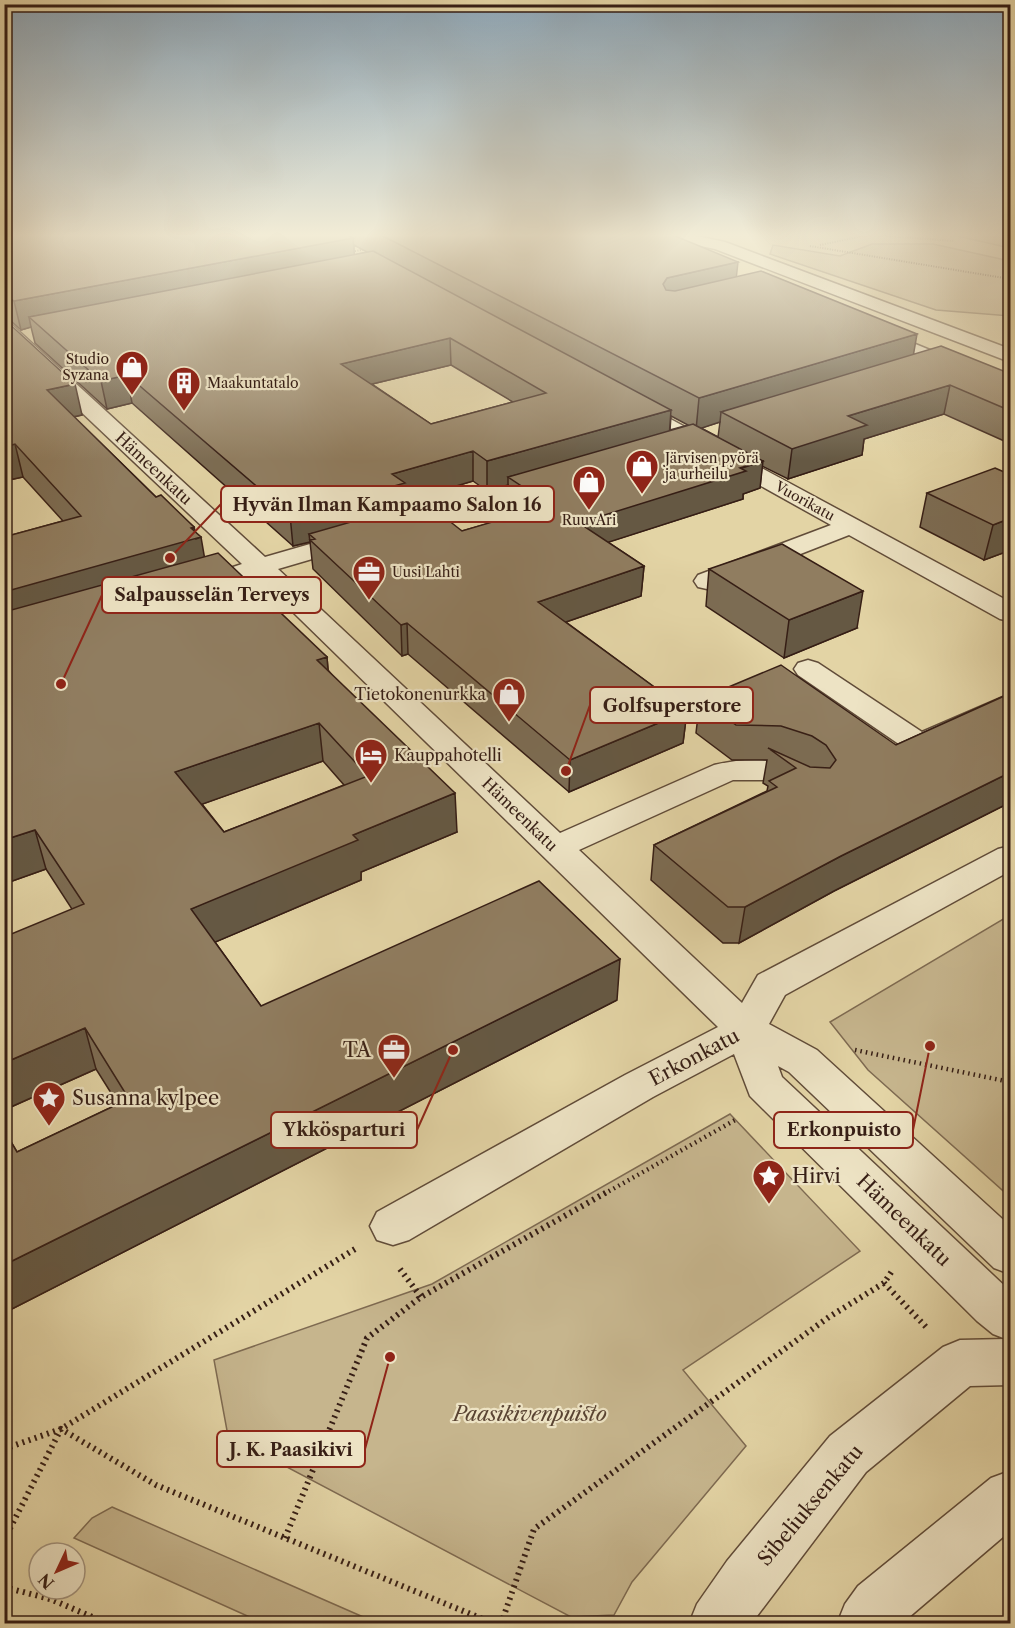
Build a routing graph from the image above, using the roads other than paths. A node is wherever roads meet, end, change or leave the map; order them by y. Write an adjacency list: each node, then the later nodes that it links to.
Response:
1 (887, 309): 4 (street)
2 (860, 328): 5 (street)
3 (15, 336): 14 (street, Hämeenkatu)
4 (1011, 356)
5 (944, 362): 6 (street); 7 (street)
6 (909, 373)
7 (1011, 390)
8 (615, 397): 10 (street, Vuorikatu)
9 (721, 432): 10 (street)
10 (694, 440): 11 (street); 13 (street, Vuorikatu)
11 (665, 448)
12 (575, 475): 14 (street)
13 (851, 526): 16 (street); 17 (street, Vuorikatu)
14 (260, 567): 15 (street); 21 (street, Hämeenkatu)
15 (215, 580)
16 (707, 580)
17 (1011, 613)
18 (808, 669): 19 (street)
19 (1011, 703)
20 (812, 793): 21 (street)
21 (555, 848): 23 (street, Hämeenkatu)
22 (1011, 857): 23 (street, Erkonkatu)
23 (746, 1030): 24 (street, Erkonkatu); 25 (street, Hämeenkatu); 26 (street, Hämeenkatu)
24 (393, 1226)
25 (1011, 1254)
26 (1011, 1319)
27 (1011, 1362): 29 (street, Sibeliuksenkatu)
28 (1011, 1497): 30 (street)
29 (717, 1623)
30 (865, 1623)

